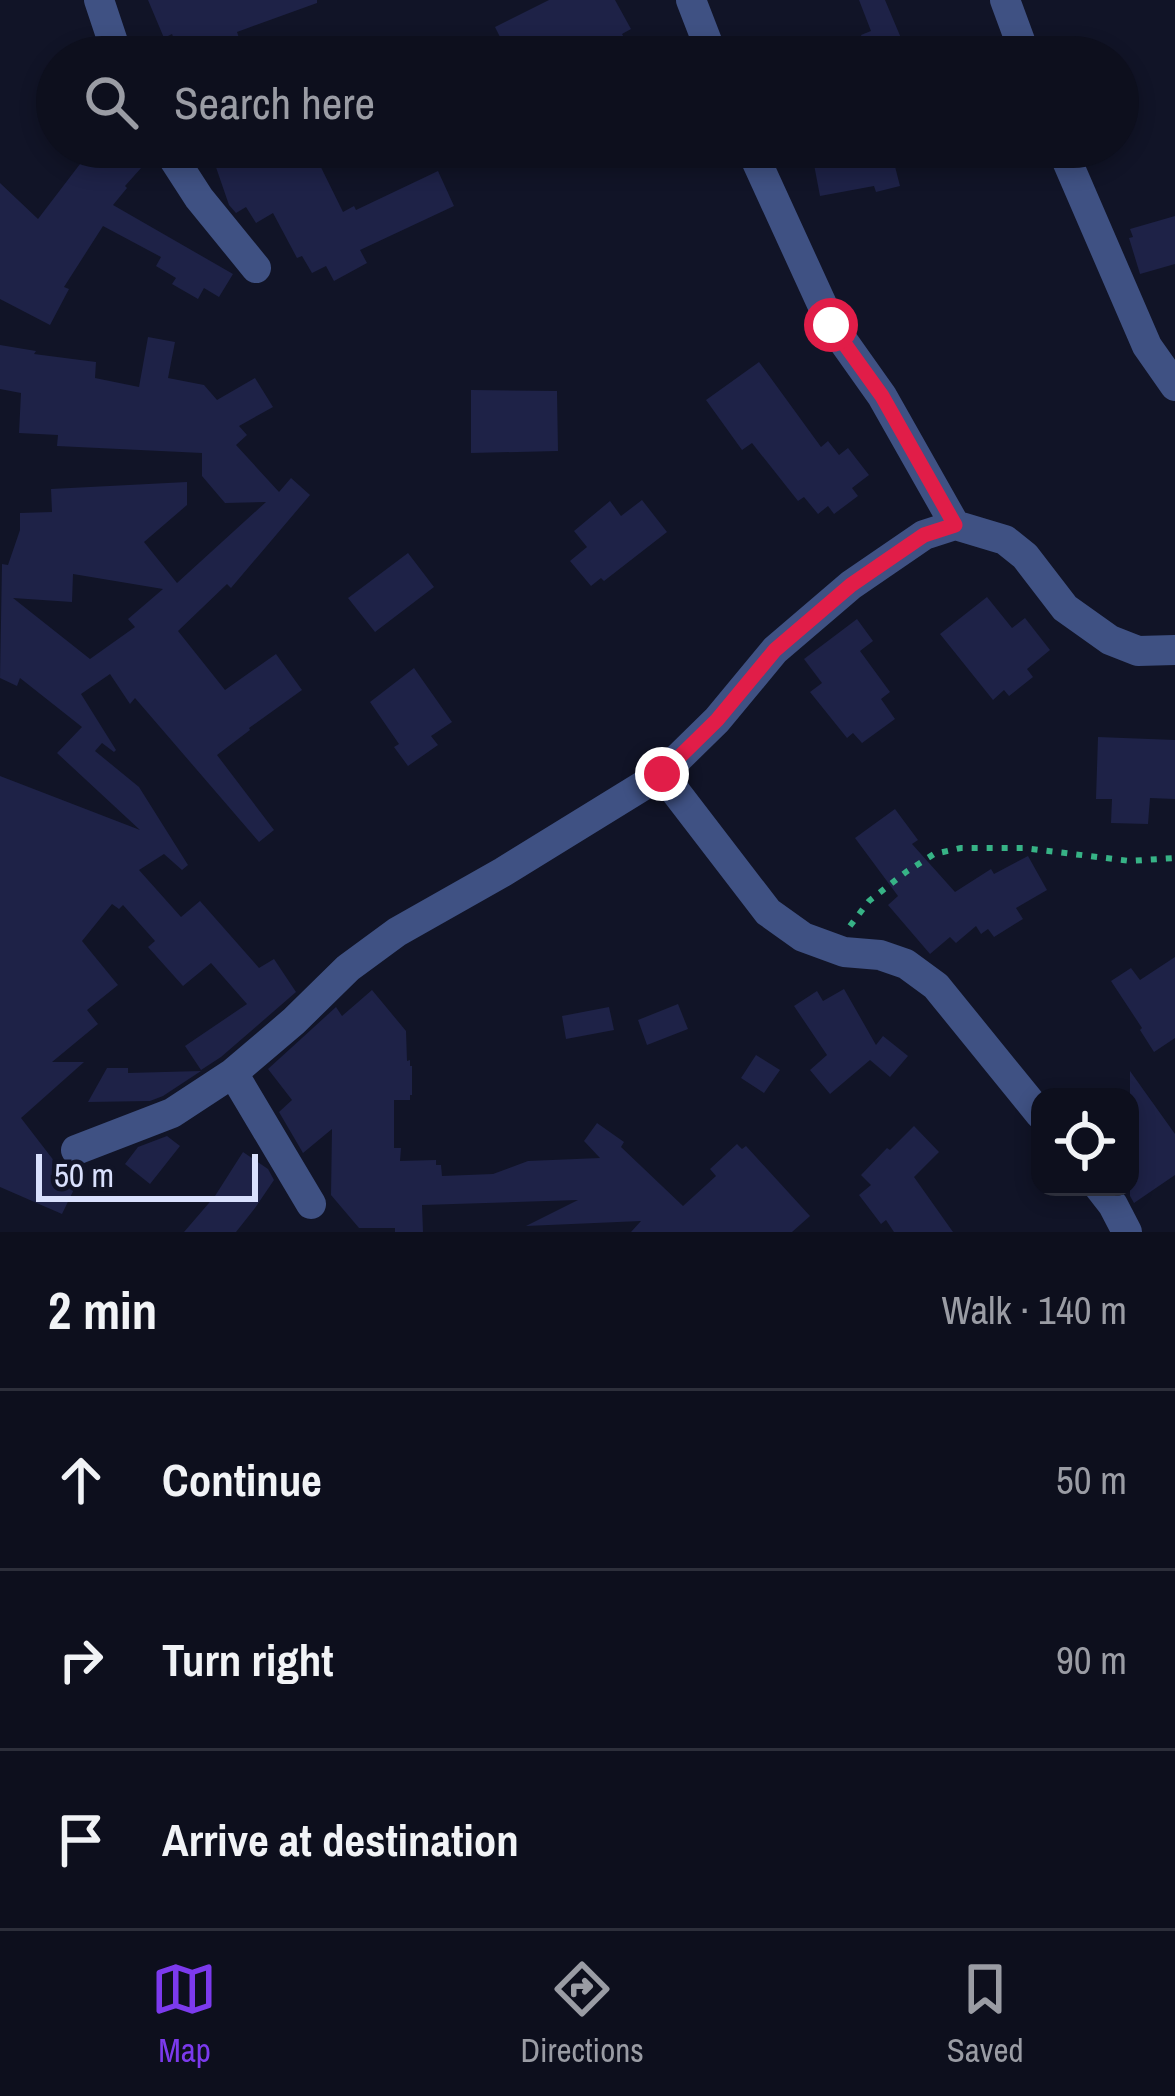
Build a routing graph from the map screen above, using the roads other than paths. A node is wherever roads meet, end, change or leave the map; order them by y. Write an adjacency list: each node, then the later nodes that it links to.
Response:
1 (99, 0): 4 (street)
2 (691, 0): 5 (street)
3 (1005, 0): 6 (street)
4 (111, 36)
5 (705, 36)
6 (1018, 36)
7 (180, 168): 10 (street)
8 (760, 168): 12 (street)
9 (1070, 168): 11 (street)
10 (256, 268)
11 (1175, 386)
12 (955, 525): 13 (street); 14 (street)
13 (1175, 650)
14 (662, 774): 15 (street); 16 (street)
15 (233, 1073): 17 (street); 19 (street)
16 (1031, 1103)
17 (76, 1150)
18 (1106, 1196): 20 (street)
19 (311, 1204)
20 (1127, 1232)

